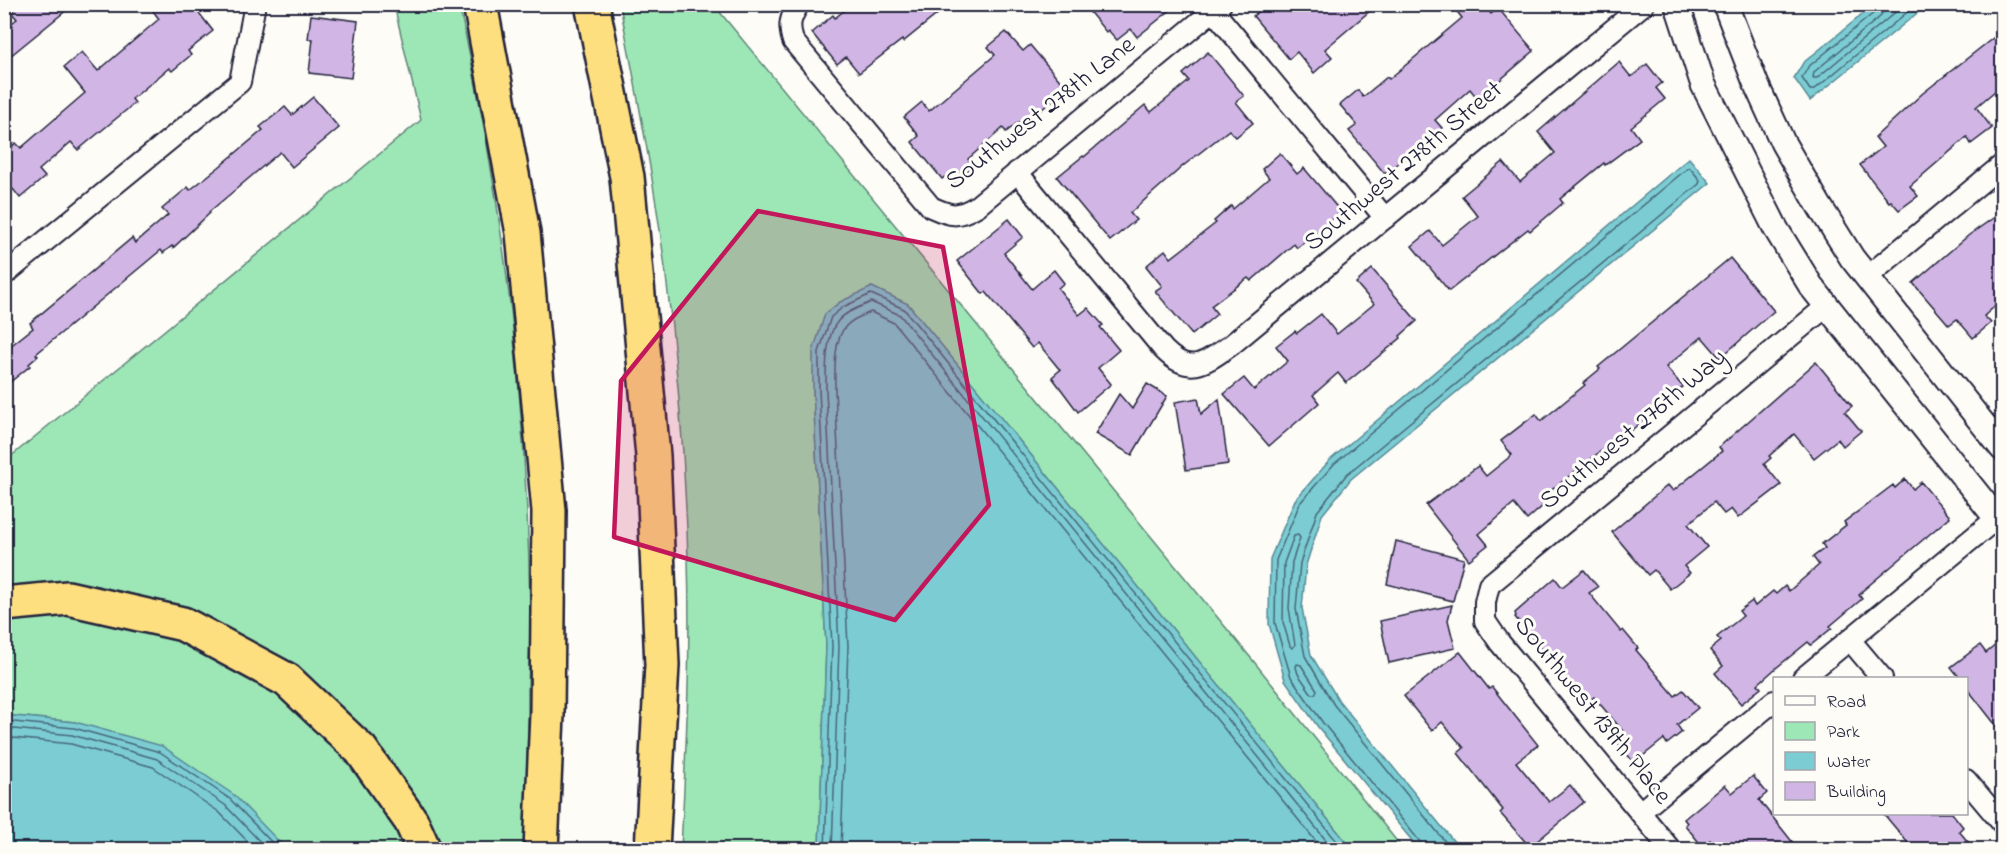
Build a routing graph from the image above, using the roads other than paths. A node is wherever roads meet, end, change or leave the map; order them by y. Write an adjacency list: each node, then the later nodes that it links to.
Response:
1 (255, 4): 12 (street)
2 (480, 4): 27 (highway)
3 (592, 4): 28 (highway)
4 (799, 4): 10 (street, Southwest 278th Lane)
5 (1644, 4): 11 (street, Southwest 278th Street)
6 (1677, 4): 14 (street)
7 (1725, 4): 13 (street)
8 (1214, 7): 10 (street, Southwest 278th Lane); 11 (street)
9 (2002, 165): 13 (street)
10 (1017, 172): 11 (street, Southwest 278th Street)
11 (1385, 218)
12 (4, 275)
13 (1867, 276): 15 (street)
14 (1827, 306): 16 (street); 17 (street, Southwest 276th Way)
15 (2002, 448)
16 (2001, 519): 19 (street)
17 (1485, 602): 24 (street, Southwest 139th Place)
18 (4, 604): 26 (highway)
19 (1850, 640): 20 (street); 21 (street)
20 (1804, 677)
21 (1881, 677)
22 (1773, 702): 24 (street)
23 (1968, 782): 25 (street)
24 (1640, 812): 29 (street, Southwest 139th Place)
25 (2002, 823)
26 (424, 849)
27 (541, 849)
28 (652, 849)
29 (1671, 849)

